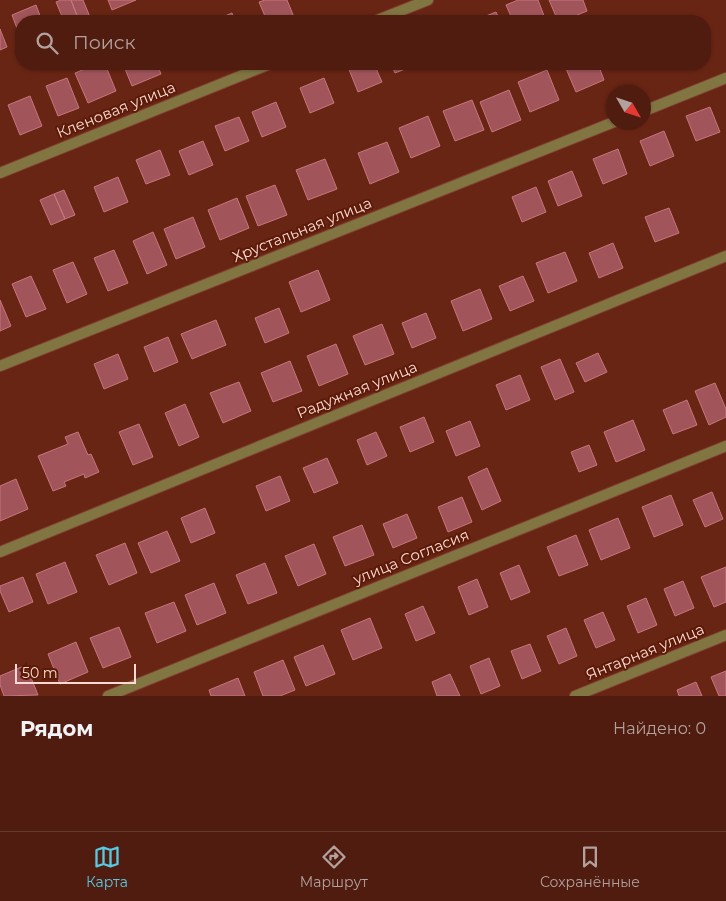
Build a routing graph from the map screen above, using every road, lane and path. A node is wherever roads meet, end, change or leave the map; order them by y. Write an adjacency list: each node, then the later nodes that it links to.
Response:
1 (428, 0): 2 (street)
2 (390, 15)
3 (255, 70): 7 (street, Кленовая улица)
4 (726, 78): 5 (street)
5 (651, 108)
6 (606, 125): 9 (street, Хрустальная улица)
7 (0, 174)
8 (726, 256): 11 (street, Радужная улица)
9 (0, 366)
10 (726, 446): 13 (street, улица Согласия)
11 (0, 552)
12 (726, 635): 14 (street, Янтарная улица)
13 (108, 696)
14 (575, 696)

